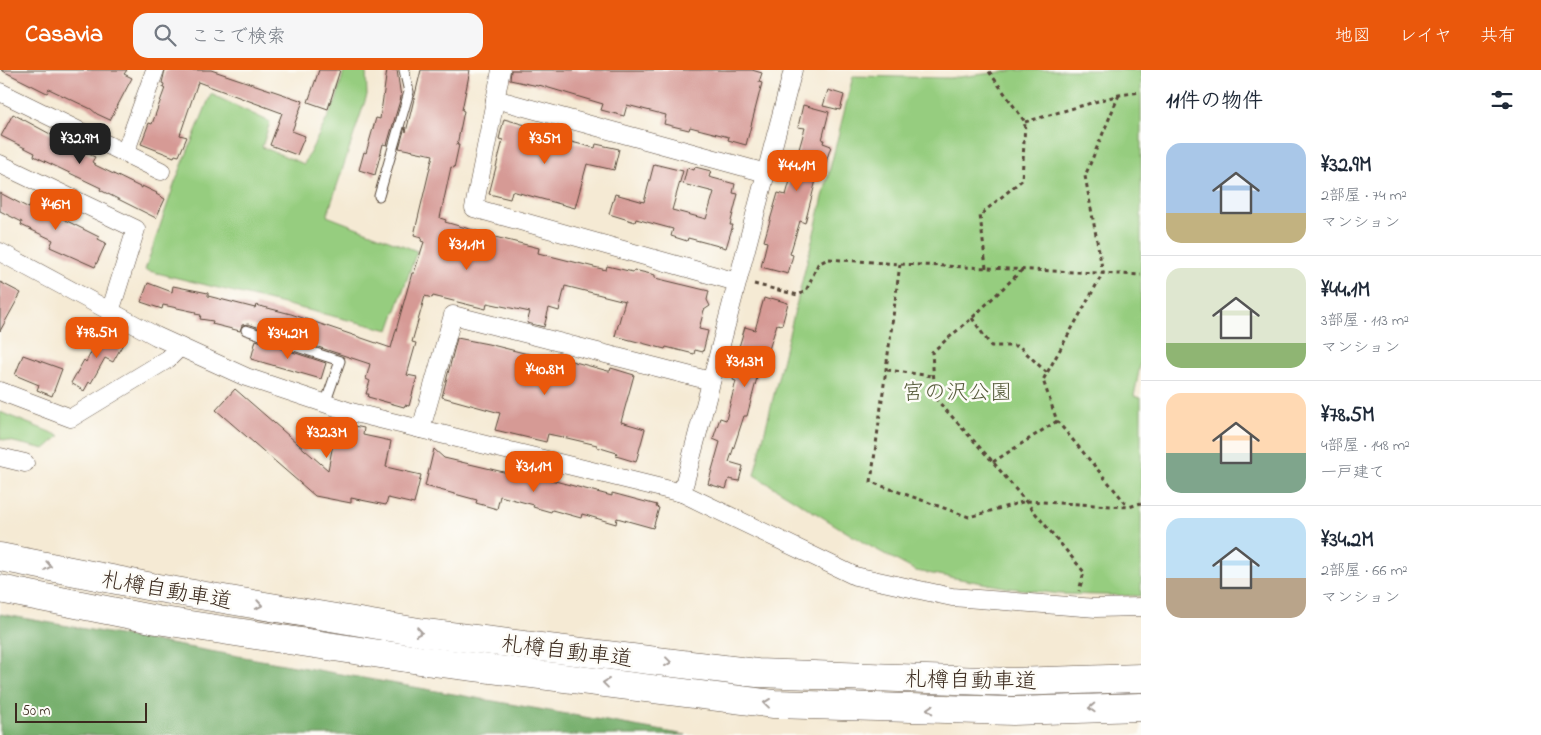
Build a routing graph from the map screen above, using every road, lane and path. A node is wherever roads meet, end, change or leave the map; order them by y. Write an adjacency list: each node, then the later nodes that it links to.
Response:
1 (155, 70): 11 (street)
2 (404, 70): 15 (lane)
3 (501, 70): 9 (street)
4 (793, 70): 14 (street)
5 (988, 70): 10 (path)
6 (0, 92): 11 (street)
7 (1141, 92): 8 (path)
8 (1118, 95): 10 (path); 20 (path)
9 (495, 99): 14 (street); 22 (street)
10 (1025, 122): 18 (path)
11 (125, 153): 13 (street)
12 (0, 164): 23 (street)
13 (161, 171)
14 (766, 173): 22 (street)
15 (379, 196)
16 (0, 252): 23 (street)
17 (900, 264): 18 (path); 22 (path); 27 (path)
18 (986, 268): 19 (path)
19 (1022, 270): 20 (path); 24 (path)
20 (1103, 273): 21 (path); 28 (path)
21 (1141, 275)
22 (744, 282): 30 (street)
23 (110, 312): 26 (street)
24 (972, 318): 28 (path); 29 (path)
25 (246, 330): 32 (lane)
26 (180, 347): 31 (street); 32 (street)
27 (886, 370): 29 (path); 39 (path)
28 (1047, 373): 33 (path)
29 (934, 376): 36 (path)
30 (711, 381): 34 (street); 38 (street)
31 (0, 391)
32 (325, 404): 34 (street)
33 (1056, 421): 36 (path); 41 (path)
34 (421, 429): 38 (street)
35 (0, 457): 37 (street)
36 (993, 462): 39 (path)
37 (25, 463)
38 (682, 493): 44 (street)
39 (1026, 501): 41 (path); 44 (path)
40 (1141, 503): 41 (path)
41 (1129, 507)
42 (0, 557): 46 (highway, 札樽自動車道, one-way to 46)
43 (0, 589): 47 (highway, 札樽自動車道, one-way to 43)
44 (1075, 606): 45 (street)
45 (1141, 607)
46 (1141, 678)
47 (1141, 707)

